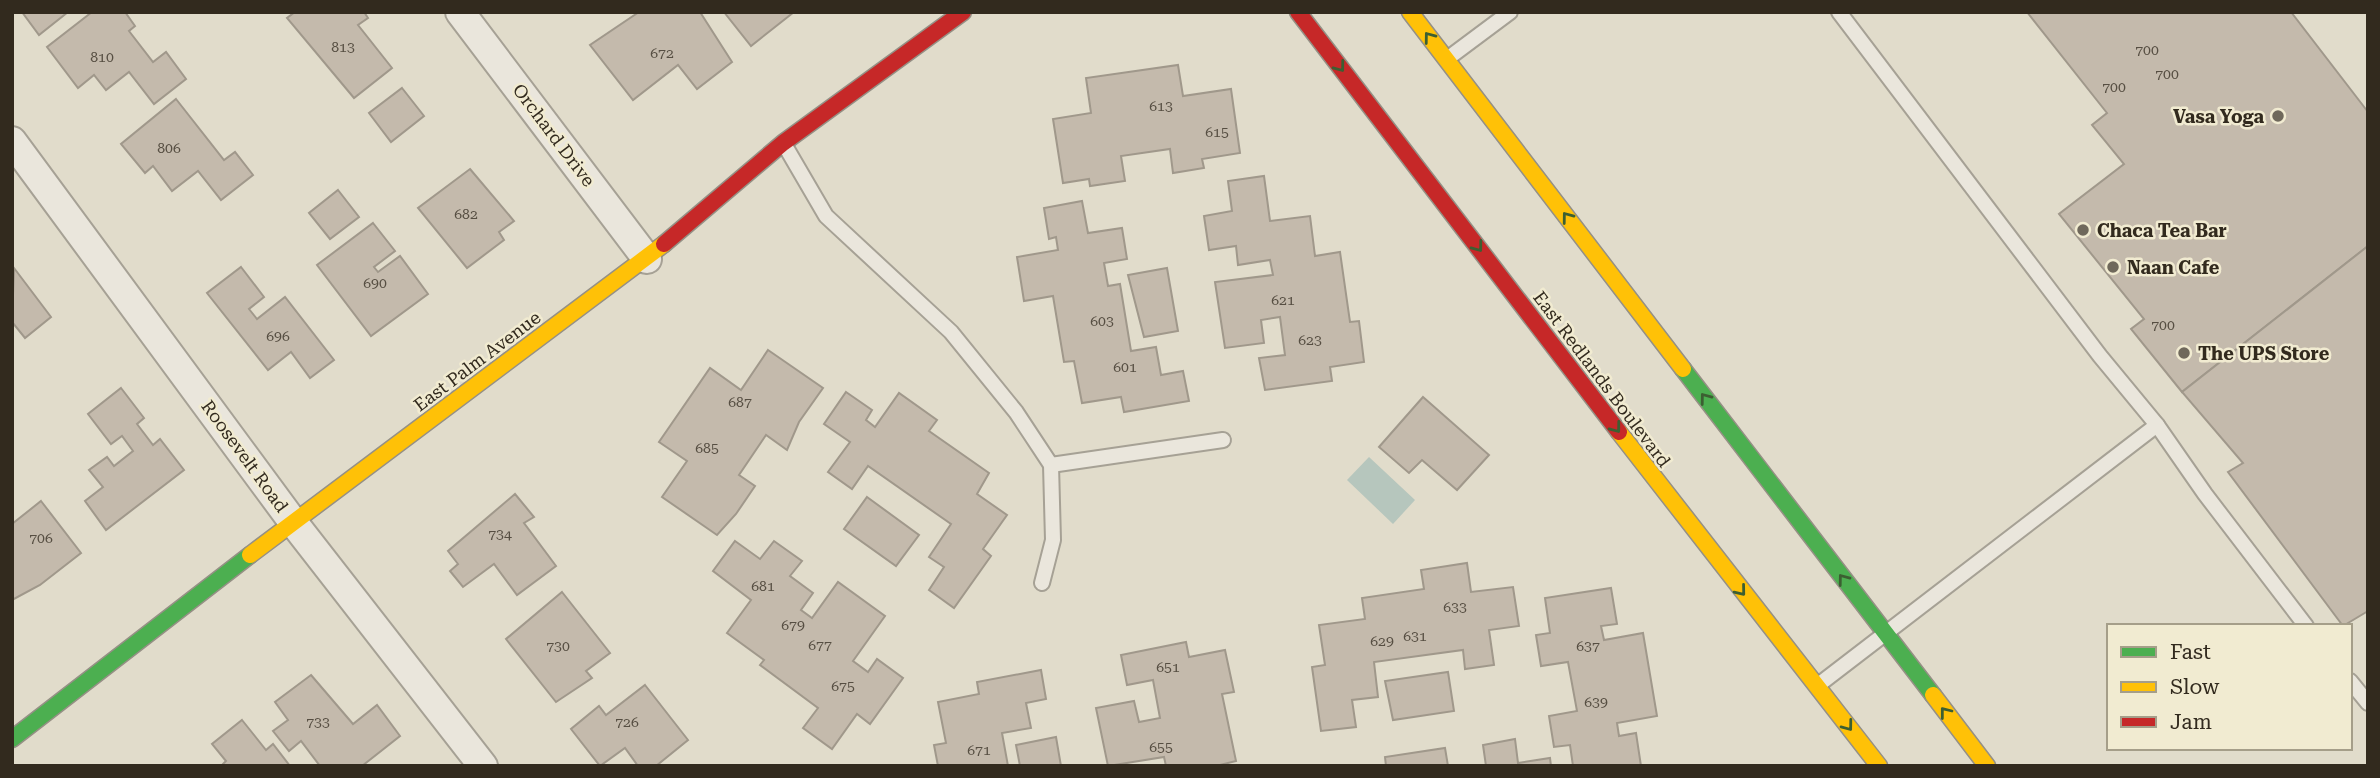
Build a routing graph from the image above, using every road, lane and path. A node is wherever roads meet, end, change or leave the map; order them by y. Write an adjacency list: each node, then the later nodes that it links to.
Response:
1 (460, 12): 10 (street, Orchard Drive)
2 (963, 12): 9 (main road, East Palm Avenue)
3 (1298, 12): 19 (main road, East Redlands Boulevard, one-way to 19)
4 (1410, 12): 7 (main road, one-way to 4)
5 (1510, 12): 7 (lane)
6 (1839, 12): 11 (lane)
7 (1446, 60): 17 (main road, one-way to 7)
8 (12, 141): 14 (street, Roosevelt Road)
9 (783, 143): 10 (main road, East Palm Avenue); 13 (lane)
10 (647, 259): 14 (main road, East Palm Avenue)
11 (2157, 425): 16 (lane); 17 (lane)
12 (1223, 440): 13 (lane)
13 (1051, 465): 15 (lane)
14 (293, 522): 21 (main road, East Palm Avenue); 22 (street, Roosevelt Road)
15 (1042, 583)
16 (2304, 624)
17 (1885, 633): 19 (lane); 24 (main road, one-way to 17)
18 (2352, 683): 20 (lane)
19 (1817, 686): 23 (main road, East Redlands Boulevard, one-way to 23)
20 (2368, 703)
21 (12, 739)
22 (483, 766)
23 (1879, 766)
24 (1987, 766)

